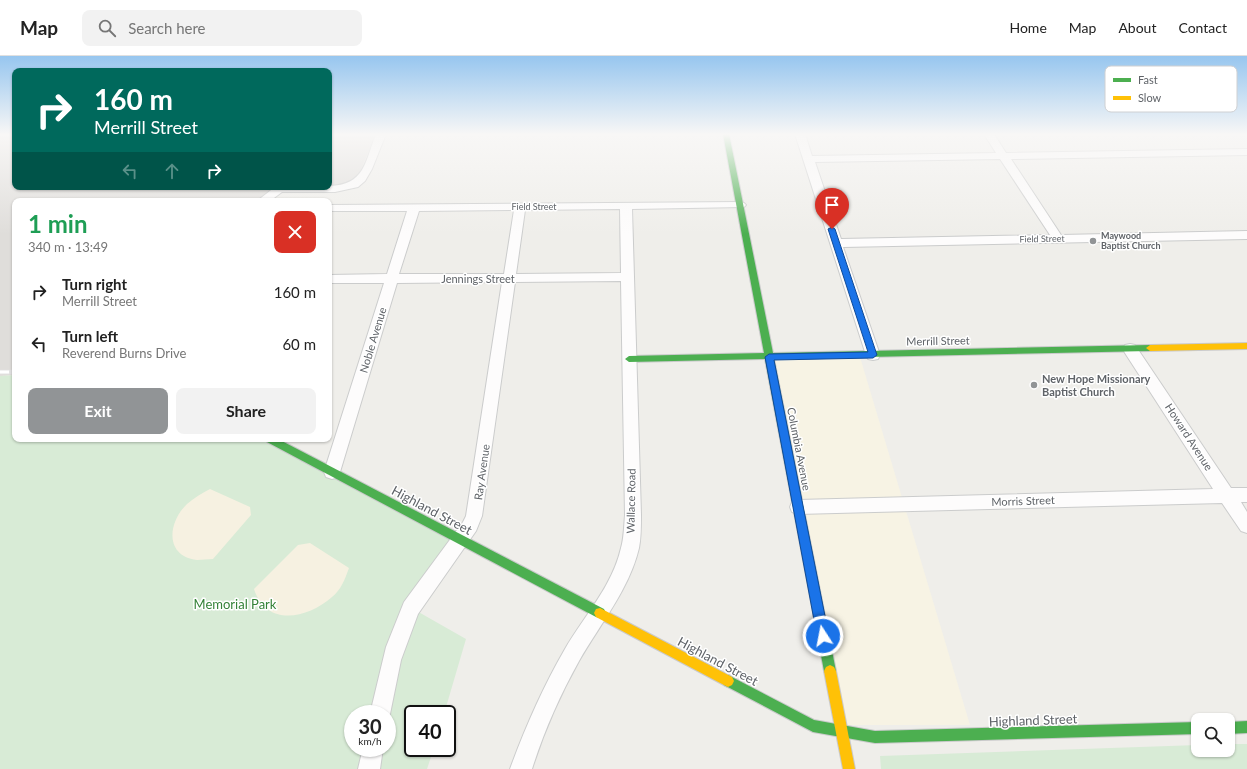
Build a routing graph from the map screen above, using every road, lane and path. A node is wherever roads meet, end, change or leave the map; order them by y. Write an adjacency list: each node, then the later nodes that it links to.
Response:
1 (367, 167): 5 (street)
2 (733, 167): 8 (street, Columbia Avenue)
3 (811, 167): 15 (street)
4 (1010, 167): 14 (street)
5 (332, 188)
6 (279, 190): 7 (street)
7 (267, 198)
8 (740, 205): 9 (street, Field Street); 23 (street, Columbia Avenue)
9 (626, 206): 11 (street, Field Street); 16 (street, Wallace Road)
10 (414, 207): 11 (street, Field Street); 12 (street, Field Street); 19 (street, Noble Avenue)
11 (520, 207): 17 (street, Ray Avenue)
12 (332, 208)
13 (1247, 235): 14 (street, Field Street)
14 (1058, 239): 15 (street, Field Street)
15 (836, 243): 22 (street)
16 (628, 277): 17 (street, Jennings Street); 24 (street, Wallace Road)
17 (510, 278): 19 (street, Jennings Street); 31 (street, Ray Avenue)
18 (332, 279): 19 (street, Jennings Street)
19 (392, 279): 26 (street, Noble Avenue)
20 (1247, 346): 21 (street, Merrill Street)
21 (1130, 348): 22 (street, Merrill Street); 28 (street, Howard Avenue)
22 (873, 355): 23 (street, Merrill Street)
23 (769, 357): 24 (street, Merrill Street); 29 (street, Columbia Avenue)
24 (630, 359): 32 (street, Wallace Road)
25 (276, 442): 26 (street, Highland Street)
26 (332, 472): 31 (street, Highland Street)
27 (1247, 495): 28 (street, Morris Street)
28 (1227, 496): 29 (street, Morris Street); 30 (street, Howard Avenue)
29 (798, 508): 37 (street, Columbia Avenue)
30 (1247, 526)
31 (460, 539): 32 (street, Highland Street); 33 (street, Ray Avenue)
32 (598, 613): 37 (street, Highland Street); 40 (street, Wallace Road)
33 (382, 705)
34 (1247, 727): 36 (street)
35 (1191, 728): 37 (street, Highland Street)
36 (1235, 728)
37 (842, 732): 41 (street, Columbia Avenue)
38 (371, 757): 39 (street)
39 (369, 769)
40 (521, 769)
41 (849, 769)

